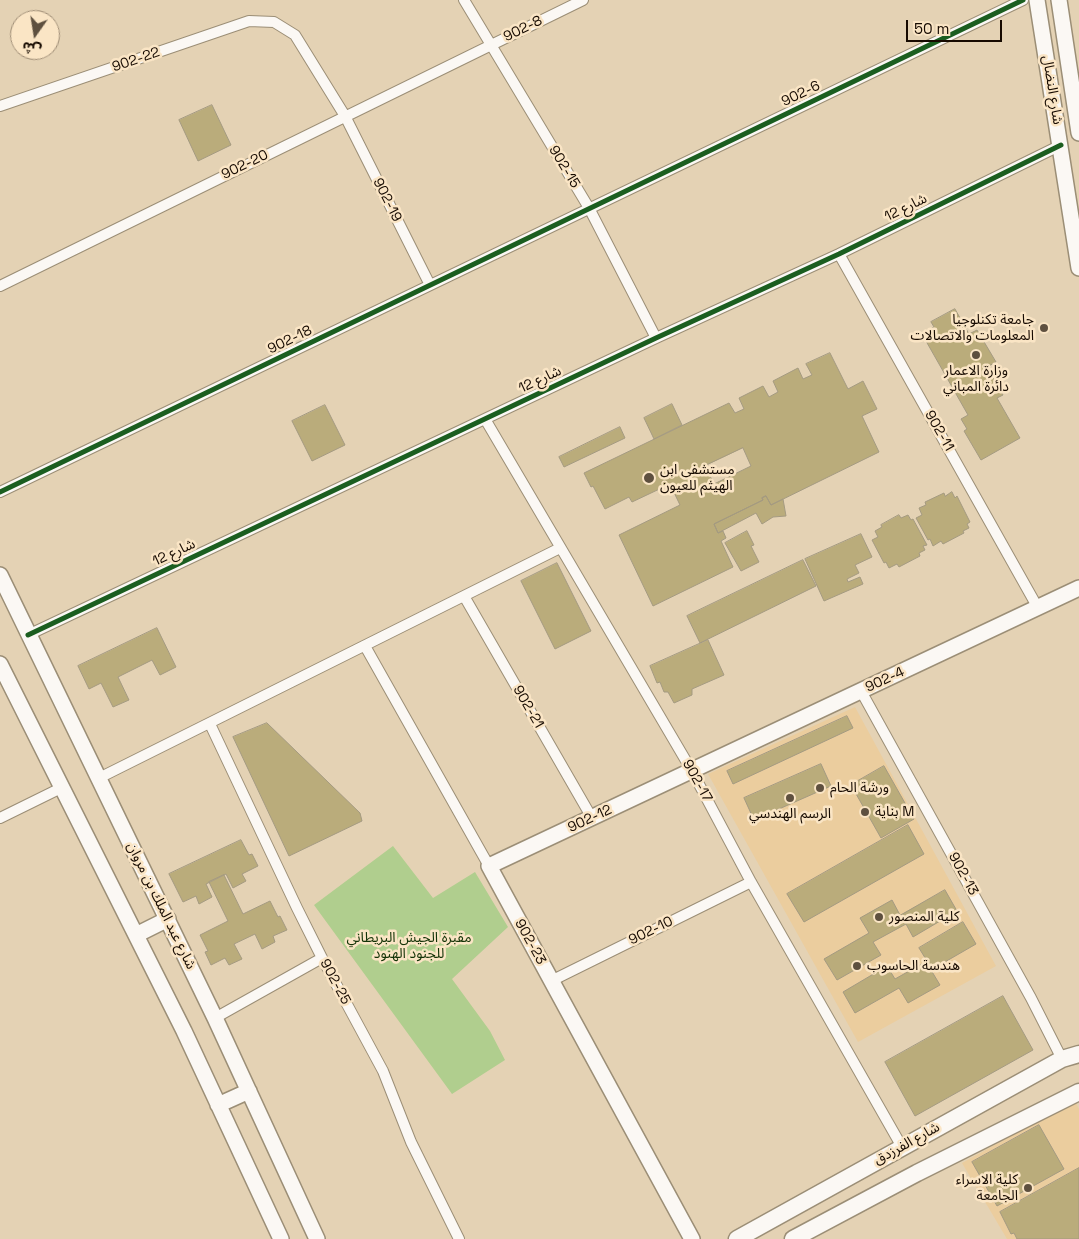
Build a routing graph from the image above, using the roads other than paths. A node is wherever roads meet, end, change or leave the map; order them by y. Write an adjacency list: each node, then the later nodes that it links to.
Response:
1 (464, 0): 7 (street, 902-15)
2 (583, 0): 7 (street, 902-8)
3 (1023, 0): 13 (street, 902-6)
4 (1037, 0): 12 (street, شارع النضال)
5 (1059, 0): 10 (street, شارع النضال)
6 (274, 22): 8 (street, 902-22); 9 (street, 902-19)
7 (490, 44): 9 (street, 902-20); 13 (street, 902-15)
8 (0, 106)
9 (345, 116): 16 (street, 902-19); 17 (street, 902-20)
10 (1079, 128): 11 (street, شارع النضال)
11 (1079, 133)
12 (1061, 146): 14 (street, شارع 12); 15 (street, شارع النضال)
13 (589, 208): 16 (street, 902-18); 18 (street, 902-15)
14 (839, 254): 18 (street, شارع 12); 25 (street, 902-11)
15 (1079, 268)
16 (430, 285): 20 (street, 902-18)
17 (0, 286)
18 (656, 338): 19 (street, شارع 12)
19 (486, 419): 21 (street, 902-17); 26 (street, شارع 12)
20 (0, 492)
21 (560, 548): 24 (street); 31 (street, 902-17)
22 (0, 574): 26 (street, شارع عبد الملك بن مروان)
23 (1079, 588): 25 (street, 902-4)
24 (464, 596): 27 (street); 35 (street, 902-21)
25 (1038, 608): 29 (street, 902-4)
26 (28, 634): 32 (street, شارع عبد الملك بن مروان)
27 (365, 646): 30 (street); 36 (street, 902-23)
28 (0, 664): 33 (street)
29 (861, 691): 31 (street, 902-4); 44 (street, 902-13)
30 (210, 724): 32 (street); 40 (street, 902-25)
31 (692, 771): 35 (street, 902-12); 37 (street, 902-17)
32 (99, 778): 38 (street, شارع عبد الملك بن مروان)
33 (61, 788): 34 (street); 39 (street)
34 (0, 818)
35 (592, 818): 36 (street, 902-12)
36 (489, 866): 41 (street, 902-23)
37 (751, 882): 41 (street, 902-10); 48 (street, 902-17)
38 (168, 919): 39 (street); 42 (street, شارع عبد الملك بن مروان)
39 (136, 934): 47 (street)
40 (322, 958): 42 (street); 51 (street, 902-25)
41 (551, 981): 52 (street, 902-23)
42 (216, 1018): 45 (street, شارع عبد الملك بن مروان)
43 (1079, 1054): 44 (main road, شارع الفرزدق)
44 (1062, 1059): 48 (main road, شارع الفرزدق)
45 (249, 1091): 47 (street); 50 (street, شارع عبد الملك بن مروان)
46 (1079, 1092): 54 (main road)
47 (218, 1105): 49 (street)
48 (902, 1147): 53 (main road, شارع الفرزدق)
49 (281, 1239)
50 (317, 1239)
51 (459, 1239)
52 (692, 1239)
53 (738, 1239)
54 (793, 1239)

